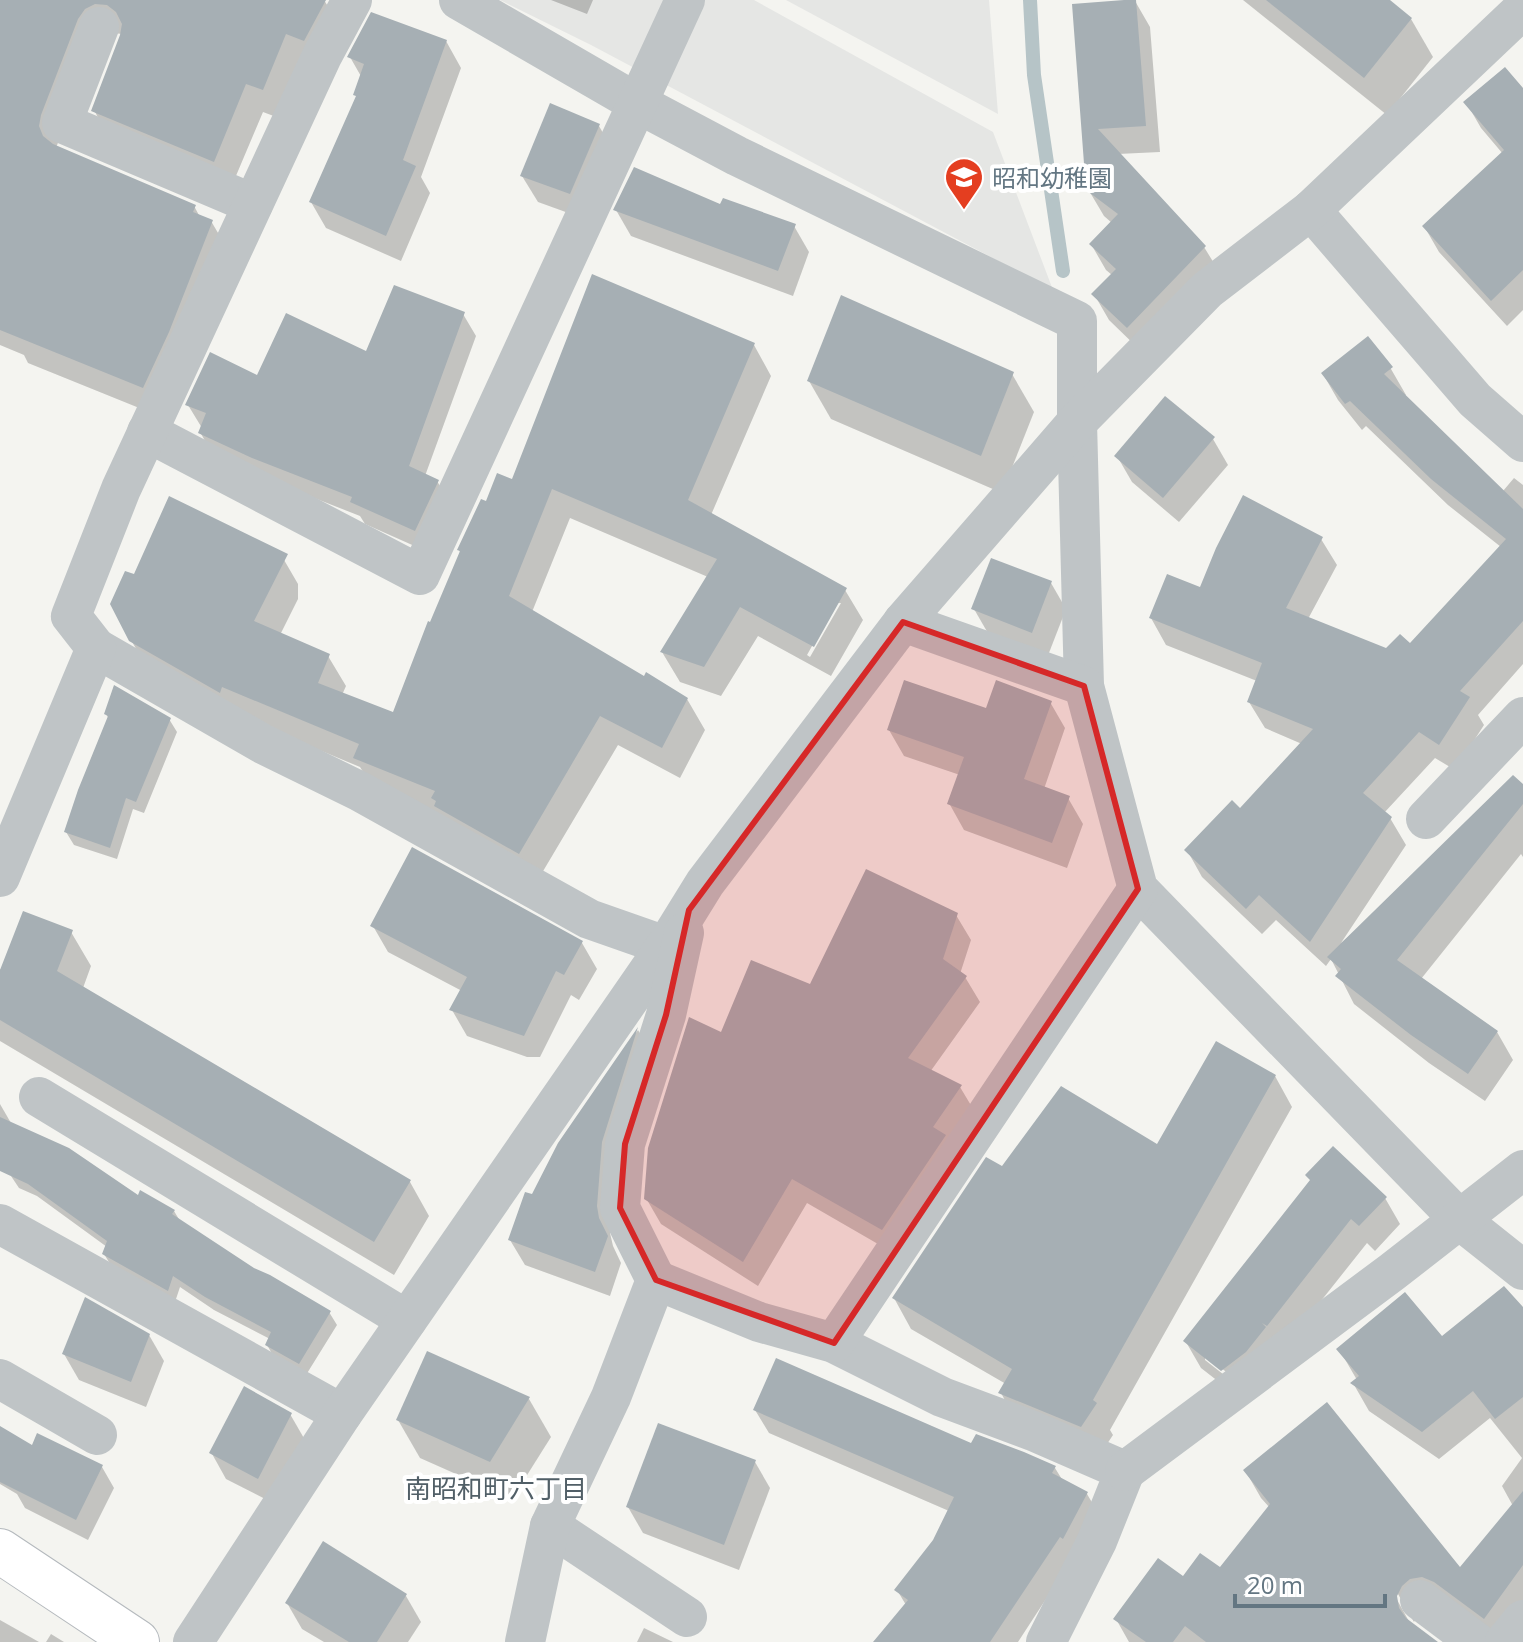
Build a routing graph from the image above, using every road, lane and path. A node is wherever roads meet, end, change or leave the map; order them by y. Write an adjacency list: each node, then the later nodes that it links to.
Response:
1 (352, 0): 7 (street)
2 (459, 0): 6 (street)
3 (685, 0): 6 (street)
4 (1523, 9): 8 (street)
5 (99, 27): 7 (street)
6 (637, 103): 9 (street); 10 (street)
7 (253, 204): 10 (street)
8 (1311, 210): 9 (street); 11 (street)
9 (1077, 422): 12 (street); 14 (street)
10 (147, 432): 13 (street)
11 (1523, 442)
12 (903, 622): 14 (street); 19 (street)
13 (96, 648): 17 (street); 20 (street)
14 (1084, 686): 18 (street)
15 (1523, 717): 16 (street)
16 (1426, 819)
17 (0, 877)
18 (1138, 889): 23 (street); 28 (street)
19 (689, 910): 20 (street); 26 (street)
20 (666, 946): 27 (street)
21 (39, 1097): 27 (street)
22 (1523, 1170): 23 (street)
23 (1460, 1220): 25 (street); 32 (street)
24 (1, 1228): 30 (street)
25 (1523, 1270)
26 (656, 1280): 28 (street); 33 (street)
27 (407, 1320): 30 (street)
28 (834, 1343): 32 (street)
29 (0, 1379): 31 (street)
30 (342, 1414): 39 (street)
31 (97, 1435)
32 (1125, 1471): 41 (street)
33 (550, 1526): 36 (street); 40 (street)
34 (0, 1551): 38 (street)
35 (1420, 1600): 42 (street)
36 (687, 1617)
37 (1523, 1620): 43 (street)
38 (137, 1642)
39 (193, 1642)
40 (525, 1642)
41 (1046, 1642)
42 (1476, 1642)
43 (1505, 1642)

